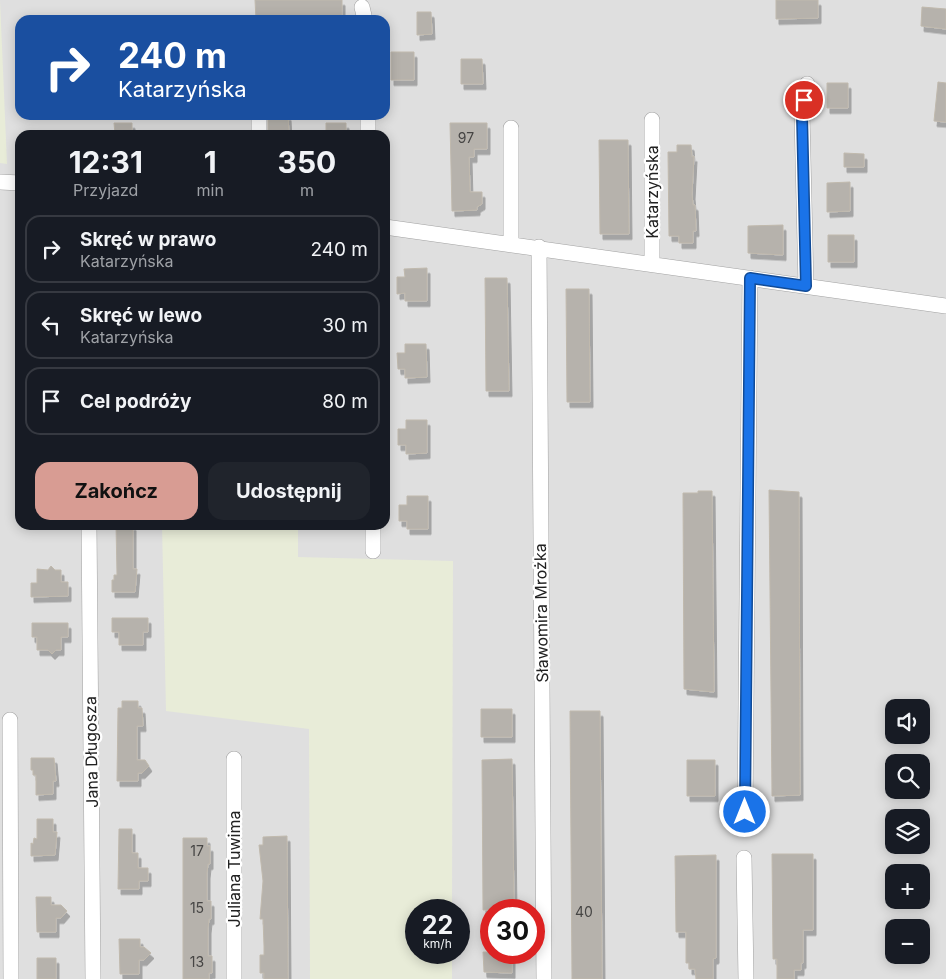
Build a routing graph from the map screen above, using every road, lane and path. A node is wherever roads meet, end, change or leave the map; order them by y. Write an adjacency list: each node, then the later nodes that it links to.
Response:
1 (806, 84): 11 (street)
2 (652, 120): 9 (street, Katarzyńska)
3 (511, 128): 7 (street)
4 (0, 182): 5 (street)
5 (15, 183)
6 (390, 228): 7 (street, Katarzyńska)
7 (510, 243): 8 (street, Katarzyńska)
8 (538, 247): 9 (street, Katarzyńska); 23 (street, Sławomira Mrożka)
9 (652, 264): 10 (street, Katarzyńska)
10 (750, 278): 11 (street, Katarzyńska); 18 (street)
11 (806, 286): 12 (street, Katarzyńska)
12 (946, 306)
13 (89, 530): 21 (street, Jana Długosza)
14 (373, 530): 15 (street)
15 (373, 551)
16 (10, 720): 20 (street)
17 (234, 759): 22 (street, Juliana Tuwima)
18 (745, 812)
19 (744, 858): 24 (street)
20 (11, 979)
21 (93, 979)
22 (234, 979)
23 (544, 979)
24 (746, 979)

